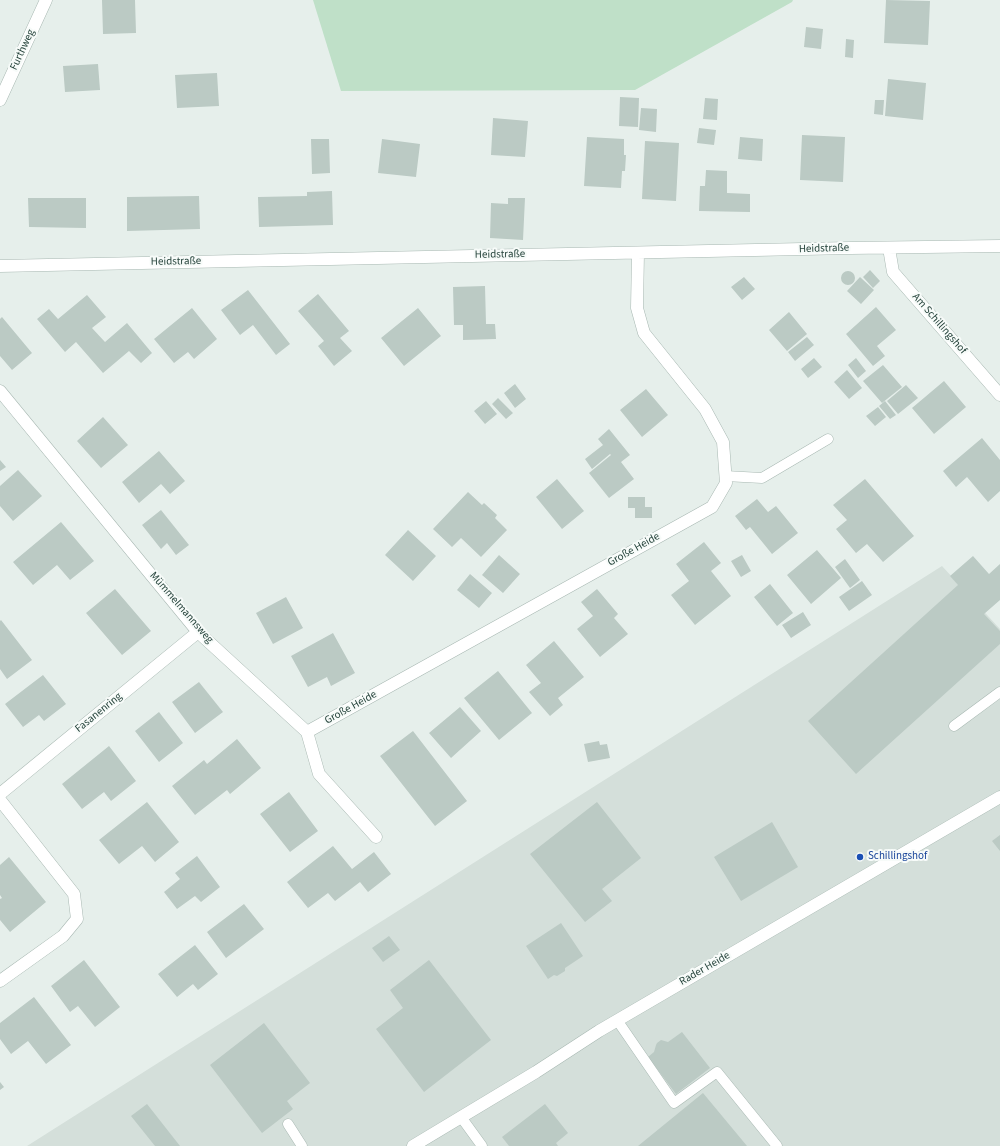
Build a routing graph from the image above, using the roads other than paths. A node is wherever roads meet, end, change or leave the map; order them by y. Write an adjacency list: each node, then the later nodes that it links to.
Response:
1 (46, 0): 2 (street, Furthweg)
2 (0, 100)
3 (1000, 246): 4 (street, Heidstraße)
4 (889, 248): 5 (street, Heidstraße); 8 (street, Am Schillingshof)
5 (638, 252): 6 (street, Heidstraße); 10 (street, Große Heide)
6 (0, 266)
7 (0, 391): 11 (street, Mümmelmannsweg)
8 (1000, 395)
9 (828, 439): 10 (lane)
10 (725, 476): 14 (street, Große Heide)
11 (198, 632): 14 (street, Mümmelmannsweg); 15 (street, Fasanenring)
12 (1000, 692): 13 (lane)
13 (954, 726)
14 (307, 732): 18 (street)
15 (0, 794)
16 (1000, 797): 20 (street, Rader Heide)
17 (0, 800): 19 (street)
18 (376, 837)
19 (0, 980)
20 (617, 1020): 21 (street, Rader Heide); 26 (lane)
21 (461, 1117): 24 (street, Rader Heide); 25 (lane)
22 (288, 1124): 23 (lane)
23 (302, 1146)
24 (413, 1146)
25 (482, 1146)
26 (777, 1146)

